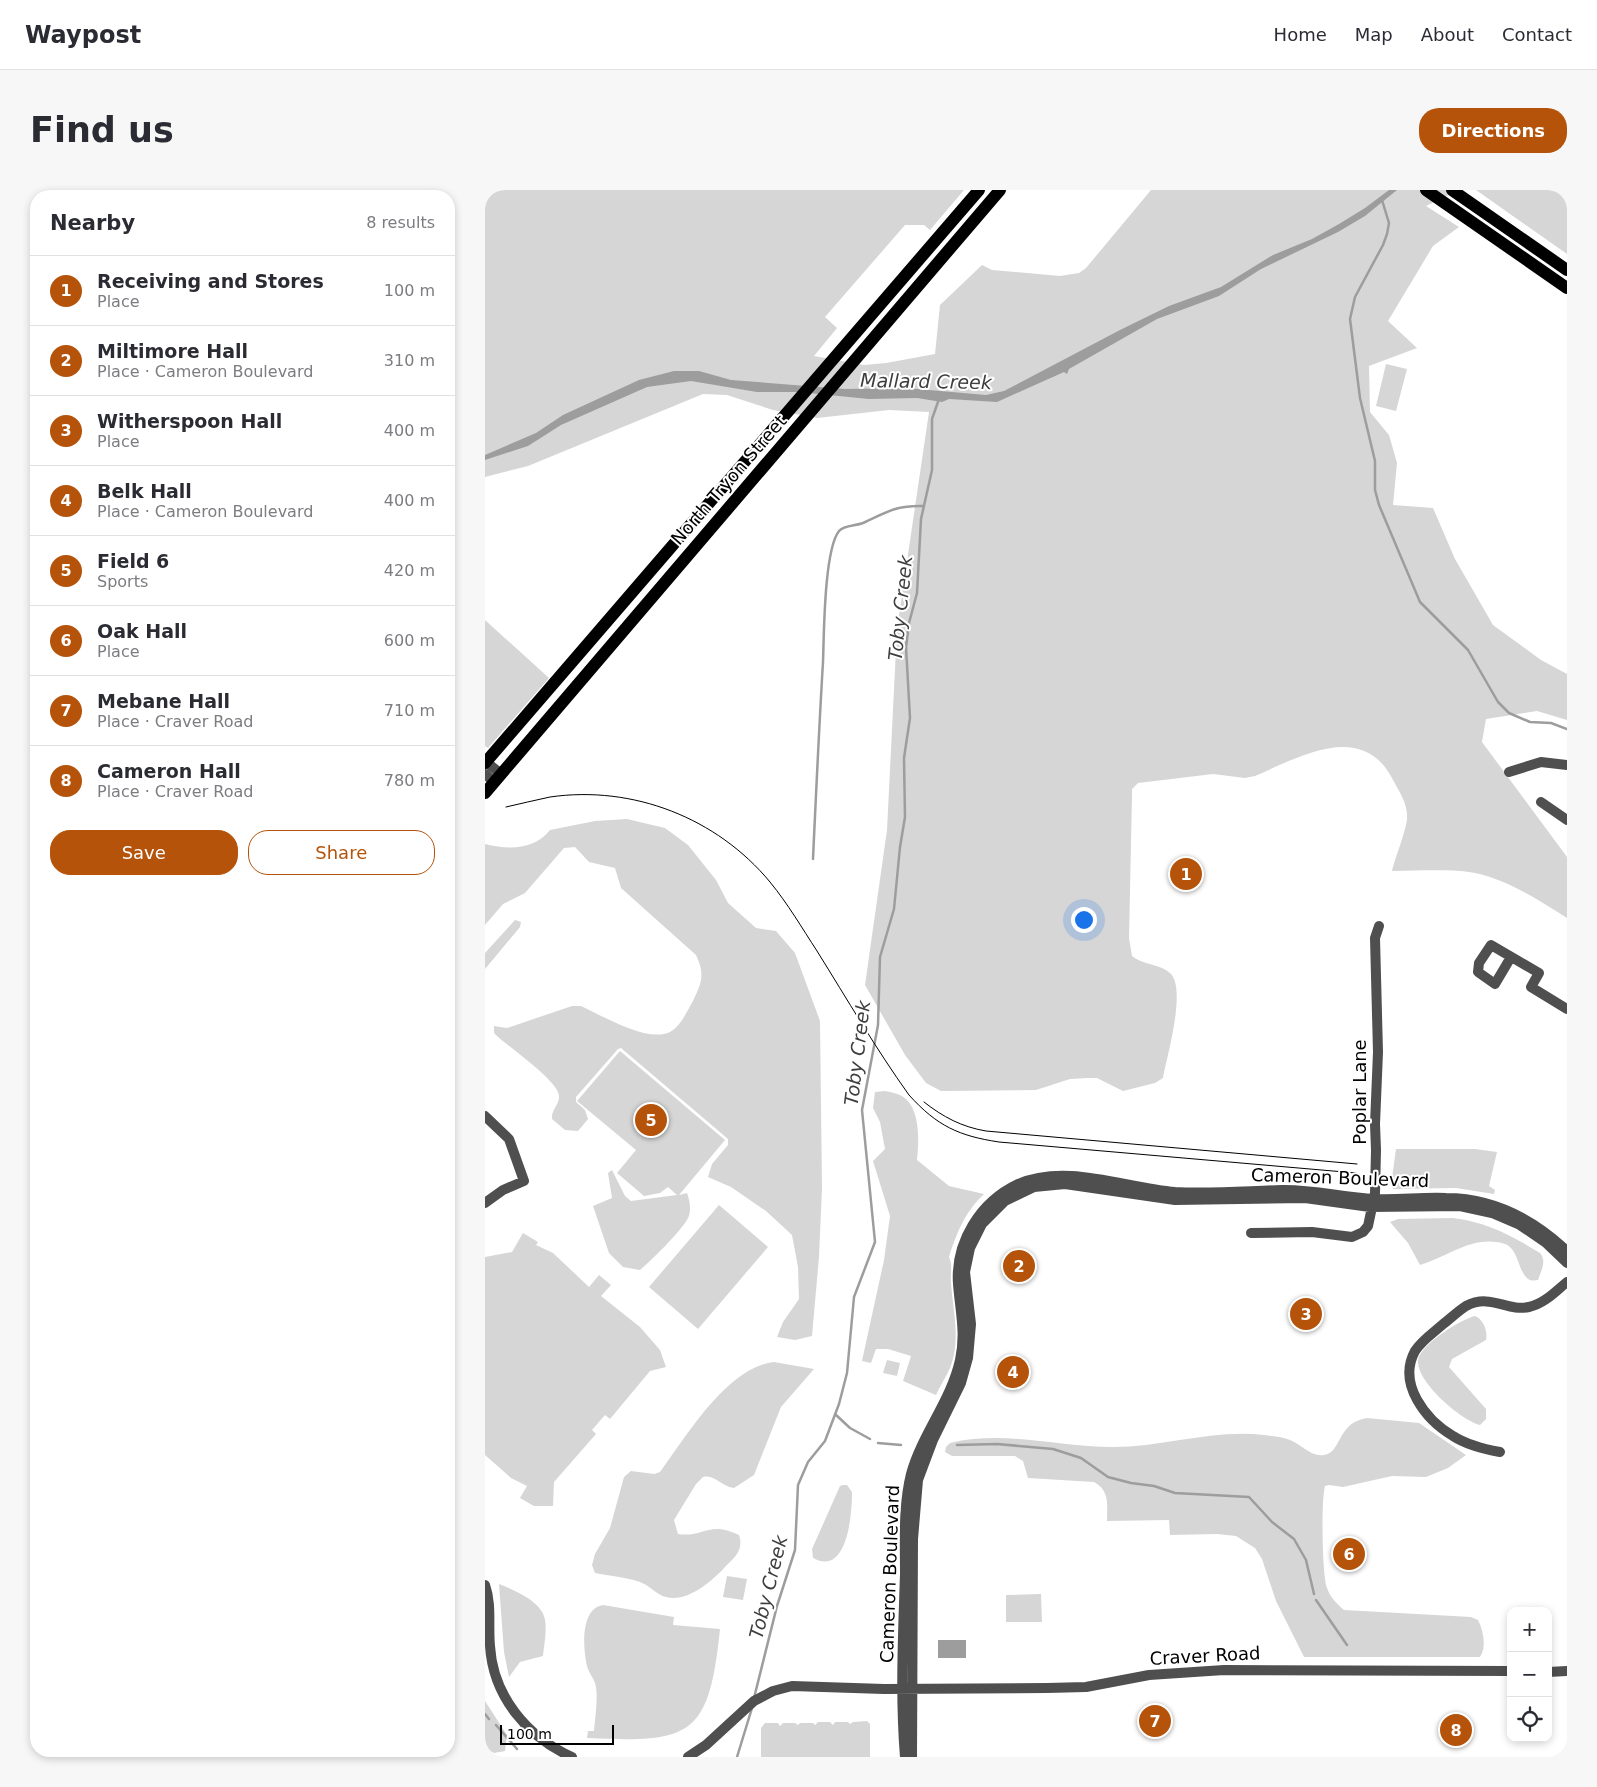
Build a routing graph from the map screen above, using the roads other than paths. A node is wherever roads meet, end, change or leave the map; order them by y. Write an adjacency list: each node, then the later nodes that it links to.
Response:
1 (979, 190): 6 (main road, North Tryon Street)
2 (1000, 190): 5 (main road, North Tryon Street)
3 (1425, 190): 8 (main road)
4 (1452, 190): 7 (main road)
5 (991, 195): 9 (main road, North Tryon Street)
6 (969, 202): 9 (main road); 11 (main road, North Tryon Street)
7 (1567, 270)
8 (1567, 288)
9 (894, 313): 11 (main road, North Tryon Street)
10 (1567, 765): 12 (street)
11 (489, 769): 13 (main road, North Tryon Street)
12 (1509, 772)
13 (485, 793)
14 (1541, 802): 15 (street)
15 (1567, 820)
16 (1379, 926): 21 (street, Poplar Lane)
17 (1511, 957): 18 (street)
18 (1567, 1009)
19 (485, 1116): 20 (street)
20 (485, 1203)
21 (1372, 1203): 22 (street, Poplar Lane); 23 (street, Cameron Boulevard); 24 (street, Cameron Boulevard); 31 (street, Cameron Boulevard)
22 (1251, 1233)
23 (1567, 1251)
24 (1567, 1264)
25 (1567, 1282): 26 (street)
26 (1500, 1452)
27 (485, 1585): 32 (street)
28 (1507, 1671): 31 (street, Craver Road)
29 (1567, 1671): 30 (street)
30 (1552, 1672)
31 (907, 1689): 33 (street, Craver Road); 34 (street, Cameron Boulevard); 35 (street, Cameron Boulevard)
32 (572, 1757)
33 (688, 1757)
34 (905, 1757)
35 (912, 1757)

